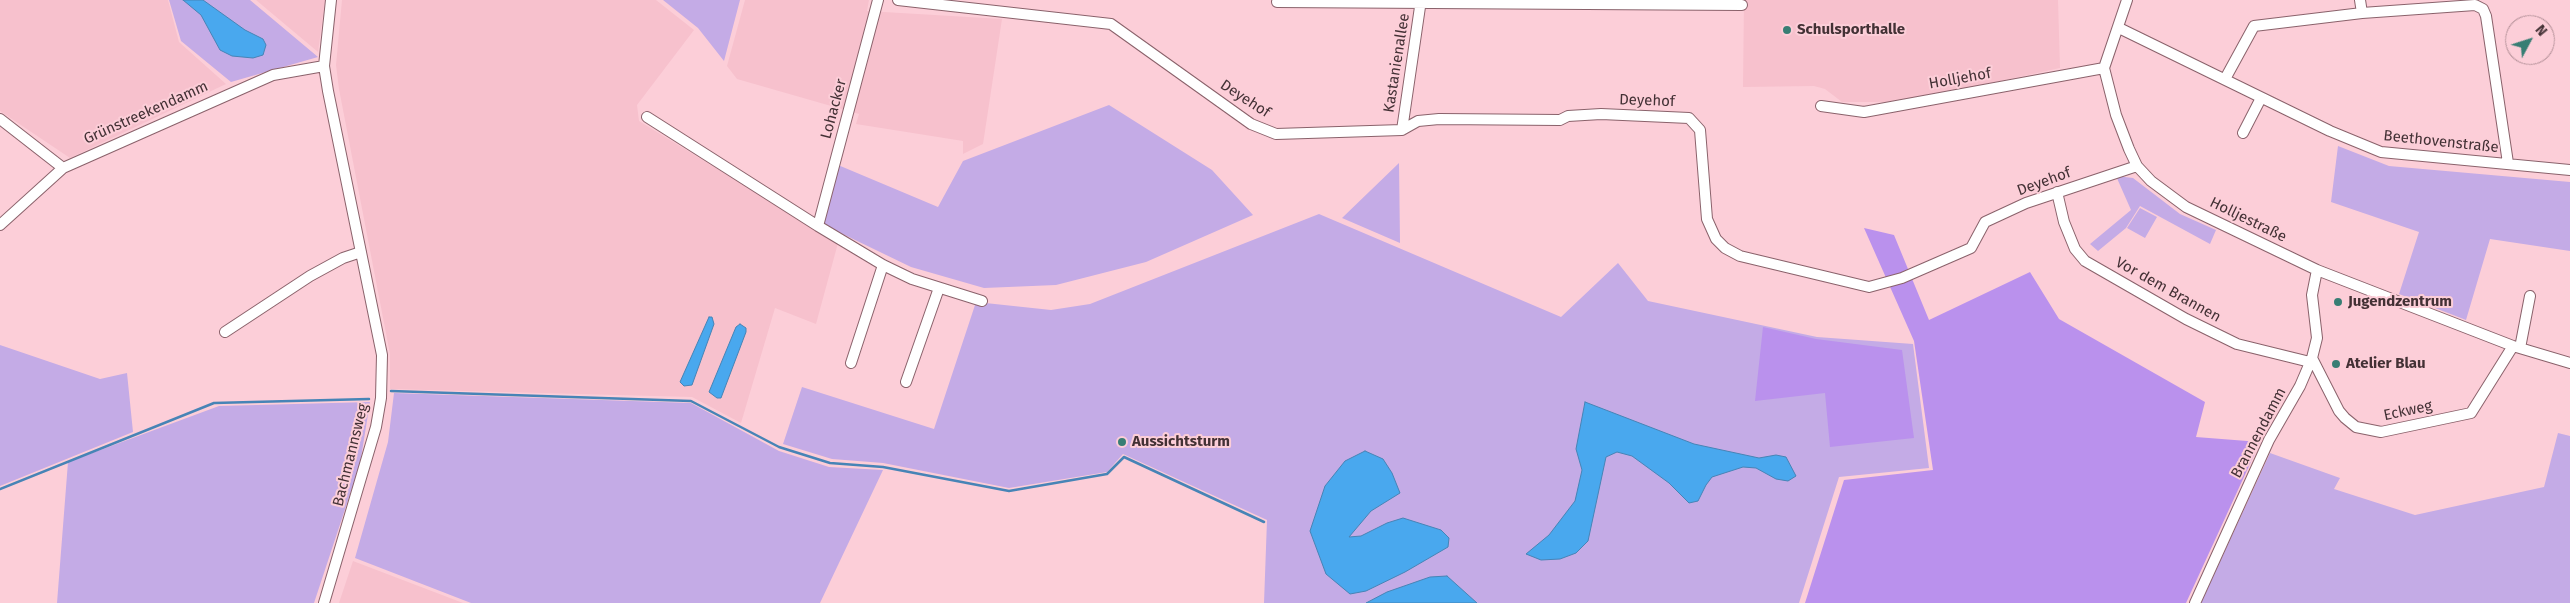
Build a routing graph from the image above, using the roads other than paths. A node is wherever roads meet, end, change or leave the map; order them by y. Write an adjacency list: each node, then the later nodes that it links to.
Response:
1 (331, 0): 12 (street, Bachmannsweg)
2 (878, 0): 27 (street, Lohacker)
3 (898, 0): 19 (street, Deyehof)
4 (2127, 0): 11 (street)
5 (2360, 0): 10 (street)
6 (1277, 2): 7 (street)
7 (1421, 2): 8 (street); 19 (street, Kastanienallee)
8 (1603, 2): 9 (street)
9 (1742, 5)
10 (2362, 13): 14 (street); 21 (street)
11 (2119, 28): 13 (street); 14 (street, Beethovenstraße)
12 (324, 66): 23 (street, Grünstreekendamm); 28 (street, Bachmannsweg)
13 (2104, 68): 16 (street, Holljehof); 22 (street, Holljestraße)
14 (2225, 79): 15 (street, Beethovenstraße)
15 (2261, 98): 20 (street); 21 (street, Beethovenstraße)
16 (1821, 106)
17 (647, 117): 27 (street)
18 (0, 119): 23 (street)
19 (1402, 130): 25 (street, Deyehof)
20 (2243, 133)
21 (2508, 163): 24 (street, Beethovenstraße)
22 (2137, 166): 25 (street, Deyehof); 30 (street, Holljestraße)
23 (63, 168): 26 (street, Grünstreekendamm)
24 (2570, 170)
25 (2056, 192): 36 (street, Vor dem Brannen)
26 (0, 225)
27 (818, 226): 29 (street)
28 (362, 252): 34 (street); 40 (street, Bachmannsweg)
29 (883, 265): 31 (street); 37 (street)
30 (2317, 270): 35 (street, Holljestraße); 36 (street, Brannendamm)
31 (939, 288): 33 (street); 39 (street)
32 (2530, 296): 35 (street)
33 (982, 301)
34 (225, 332)
35 (2516, 347): 36 (street, Eckweg); 38 (street, Holljestraße)
36 (2311, 360): 41 (street, Brannendamm)
37 (851, 363)
38 (2570, 363)
39 (906, 382)
40 (324, 603)
41 (2195, 603)

